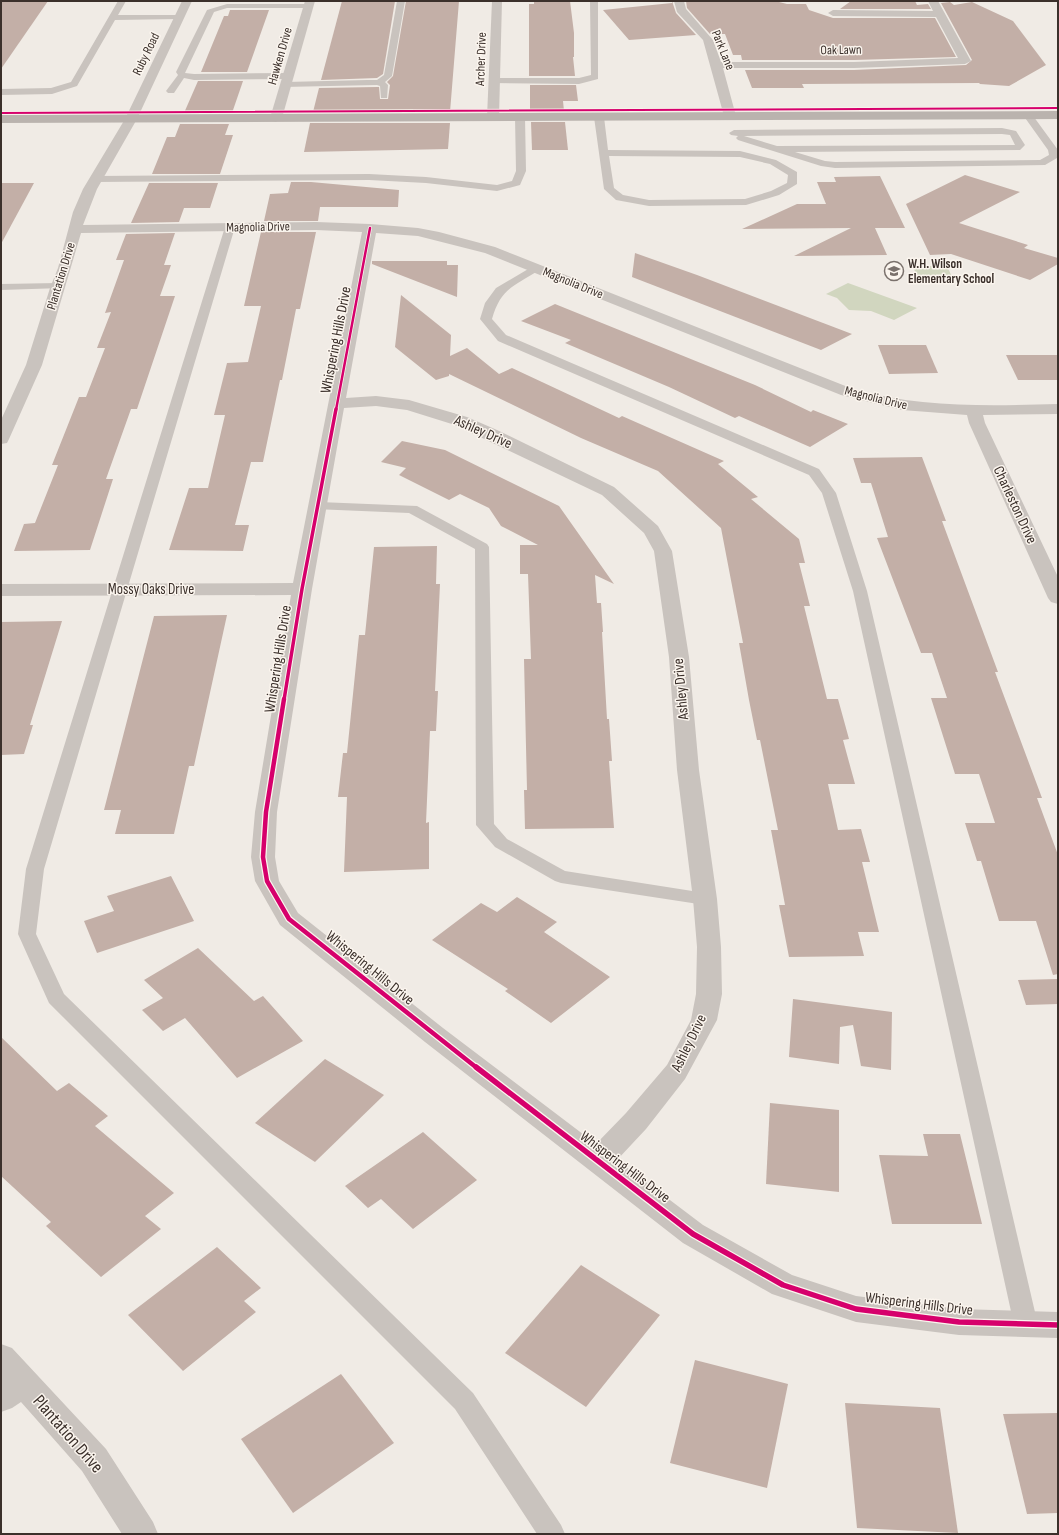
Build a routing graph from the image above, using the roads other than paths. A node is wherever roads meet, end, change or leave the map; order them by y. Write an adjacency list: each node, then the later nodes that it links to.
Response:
1 (122, 1): 13 (lane)
2 (187, 1): 12 (street, Ruby Road)
3 (401, 1): 18 (lane)
4 (497, 1): 17 (street, Archer Drive)
5 (594, 1): 17 (lane)
6 (679, 1): 14 (street, Park Lane)
7 (933, 1): 11 (street)
8 (216, 4): 9 (lane); 15 (lane)
9 (309, 4): 16 (street, Hawken Drive)
10 (833, 14): 11 (street)
11 (940, 14): 14 (street, Oak Lawn)
12 (180, 17): 13 (lane); 30 (street, Ruby Road)
13 (112, 18): 20 (lane)
14 (716, 65): 24 (street, Park Lane)
15 (182, 75): 16 (lane); 19 (lane)
16 (287, 80): 18 (lane); 28 (street, Hawken Drive)
17 (494, 81): 25 (street, Archer Drive)
18 (378, 82): 21 (lane)
19 (171, 91)
20 (1, 92)
21 (384, 96)
22 (1028, 115): 23 (street); 24 (street); 32 (lane)
23 (1058, 115)
24 (730, 116): 27 (street); 31 (lane)
25 (493, 117): 26 (street); 28 (street)
26 (520, 117): 27 (street); 34 (lane)
27 (599, 117): 33 (lane)
28 (276, 118): 30 (street)
29 (1, 119): 30 (street)
30 (130, 119): 34 (street, Plantation Drive)
31 (734, 133): 32 (lane); 32 (lane)
32 (776, 149)
33 (604, 153): 33 (lane)
34 (96, 179): 37 (street, Plantation Drive)
35 (230, 227): 36 (street, Magnolia Drive); 37 (street, Magnolia Drive); 46 (lane)
36 (370, 228): 38 (street, Magnolia Drive); 41 (street, Whispering Hills Drive)
37 (75, 229): 39 (street, Plantation Drive)
38 (535, 268): 43 (street, Magnolia Drive); 52 (lane)
39 (58, 286): 40 (lane); 44 (street, Plantation Drive)
40 (1, 287)
41 (337, 403): 45 (street, Whispering Hills Drive); 50 (street, Ashley Drive)
42 (1058, 410): 43 (street, Magnolia Drive)
43 (974, 411): 49 (street, Charleston Drive)
44 (1, 438)
45 (319, 506): 47 (street, Whispering Hills Drive); 50 (lane)
46 (119, 589): 47 (street, Mossy Oaks Drive); 48 (street, Mossy Oaks Drive); 57 (lane)
47 (302, 589): 51 (street, Whispering Hills Drive)
48 (1, 590)
49 (1058, 598)
50 (705, 899): 51 (street, Ashley Drive)
51 (597, 1162): 52 (street, Whispering Hills Drive)
52 (1026, 1325): 53 (street, Whispering Hills Drive)
53 (1058, 1325)
54 (1, 1358): 55 (street, Plantation Drive)
55 (12, 1390): 56 (street, Plantation Drive)
56 (142, 1534)
57 (552, 1534)

